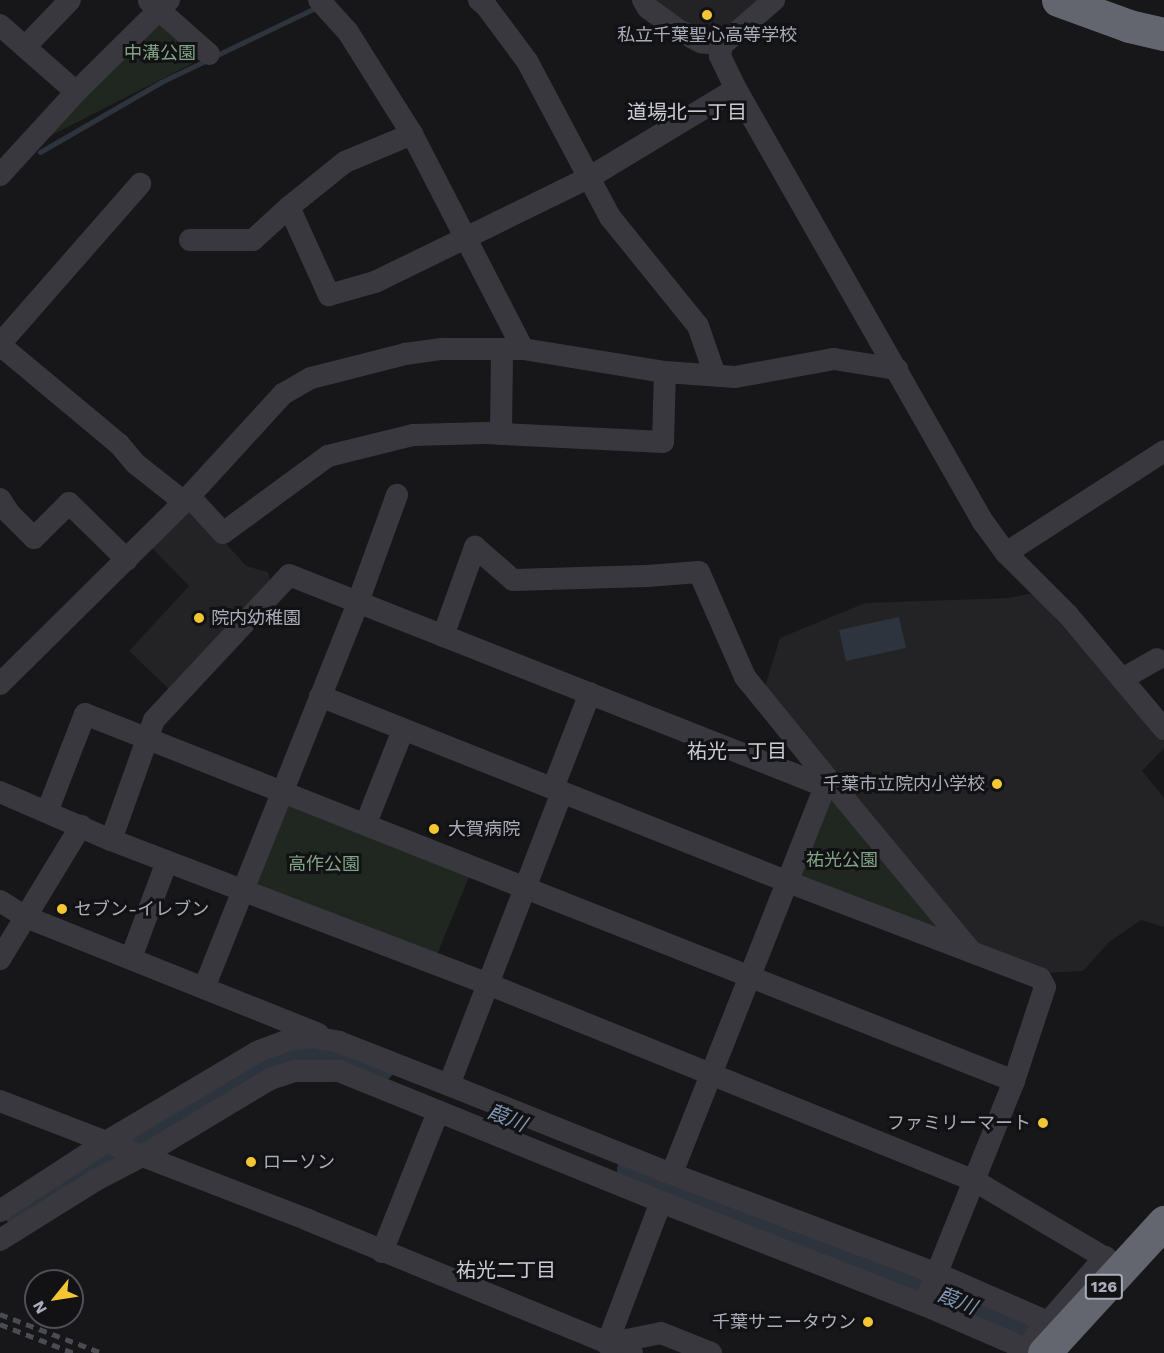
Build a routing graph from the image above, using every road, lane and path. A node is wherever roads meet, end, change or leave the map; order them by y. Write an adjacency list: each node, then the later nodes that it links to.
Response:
1 (70, 0): 11 (street)
2 (319, 0): 15 (street)
3 (479, 0): 17 (street)
4 (643, 0): 10 (street)
5 (774, 0): 10 (street)
6 (1058, 0): 9 (highway)
7 (159, 3): 12 (street); 14 (street)
8 (0, 25): 11 (street)
9 (1164, 34)
10 (722, 45): 13 (street)
11 (25, 47): 14 (street)
12 (208, 54)
13 (736, 89): 17 (street); 24 (street)
14 (76, 92): 16 (street)
15 (412, 134): 19 (street); 20 (street)
16 (0, 175)
17 (590, 177): 20 (street); 26 (street)
18 (140, 184): 22 (street)
19 (289, 207): 20 (street); 21 (street)
20 (464, 239): 23 (street)
21 (190, 240)
22 (0, 345): 30 (street)
23 (513, 349): 25 (street); 27 (street); 30 (street)
24 (897, 369): 26 (street); 32 (street)
25 (665, 372): 26 (street); 27 (street)
26 (716, 375)
27 (501, 434): 30 (street)
28 (1164, 451): 32 (street)
29 (397, 495): 34 (street)
30 (187, 499): 33 (street)
31 (0, 500): 33 (street)
32 (1006, 553): 37 (street)
33 (127, 560): 38 (street)
34 (358, 602): 35 (street); 40 (street); 43 (street)
35 (443, 636): 39 (street); 44 (street)
36 (1156, 659): 37 (street)
37 (1122, 679): 41 (street)
38 (0, 684)
39 (590, 693): 44 (street); 46 (street)
40 (320, 696): 42 (street); 45 (street)
41 (1164, 729)
42 (403, 730): 46 (street); 49 (street)
43 (148, 738): 45 (street); 48 (street); 51 (street)
44 (826, 783): 53 (street); 58 (street)
45 (282, 790): 49 (street); 55 (street)
46 (558, 790): 53 (street); 54 (street)
47 (0, 792): 48 (street)
48 (47, 812): 50 (street)
49 (366, 823): 54 (street)
50 (81, 826): 51 (street); 57 (street)
51 (111, 840): 52 (street)
52 (167, 861): 55 (street); 59 (street)
53 (788, 882): 58 (street); 61 (street)
54 (526, 889): 61 (street); 62 (street)
55 (242, 891): 62 (street); 63 (street)
56 (0, 901): 57 (street)
57 (26, 917): 59 (street); 60 (street)
58 (970, 950): 66 (street)
59 (131, 958): 63 (street)
60 (0, 959)
61 (750, 976): 65 (street); 66 (street)
62 (488, 984): 65 (street); 67 (street)
63 (204, 988): 64 (street)
64 (339, 1042): 67 (street); 70 (street)
65 (711, 1076): 72 (street); 73 (street)
66 (1014, 1081): 73 (street)
67 (449, 1085): 72 (street)
68 (0, 1101): 70 (street)
69 (438, 1112): 71 (street); 74 (street); 79 (street)
70 (108, 1143): 71 (street); 75 (street)
71 (139, 1155): 77 (street); 79 (street)
72 (672, 1174): 81 (street)
73 (975, 1181): 80 (street); 81 (street)
74 (661, 1202): 81 (street); 82 (street)
75 (0, 1210)
76 (1164, 1222): 80 (highway, 126)
77 (0, 1240)
78 (1164, 1244): 86 (highway, 126)
79 (382, 1252): 82 (street)
80 (1114, 1262): 83 (highway, 126)
81 (931, 1290): 83 (street); 83 (street)
82 (607, 1344): 84 (street); 85 (street)
83 (1034, 1344)
84 (632, 1353)
85 (711, 1353)
86 (1069, 1353)

